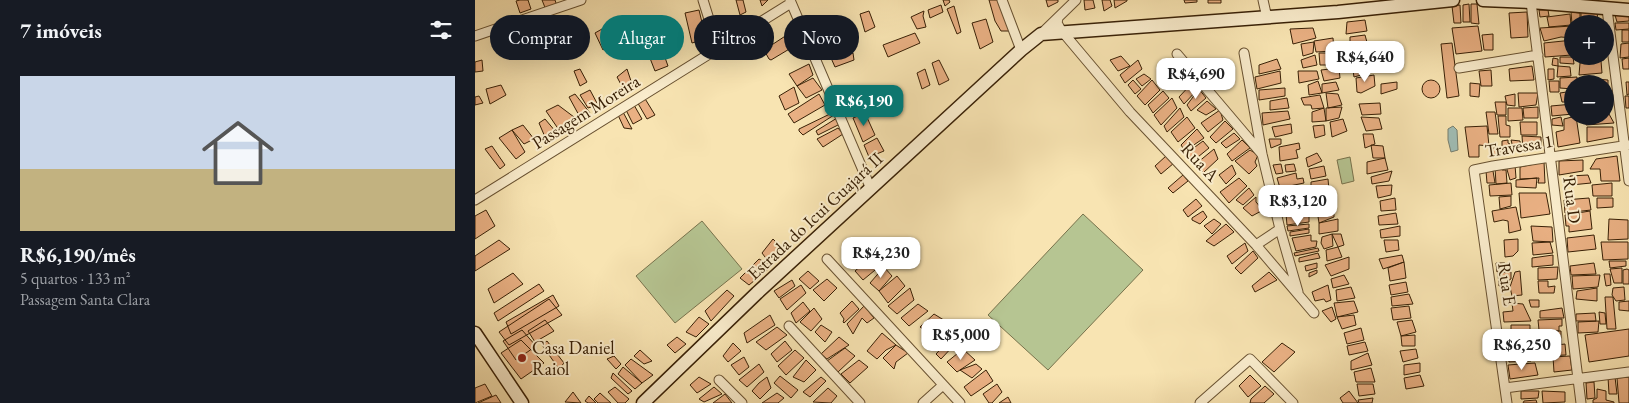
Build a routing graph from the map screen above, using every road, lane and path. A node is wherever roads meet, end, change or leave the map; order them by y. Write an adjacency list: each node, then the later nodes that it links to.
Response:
1 (581, 0): 18 (street)
2 (703, 0): 12 (street)
3 (1002, 0): 19 (street)
4 (1075, 0): 14 (street)
5 (1263, 0): 15 (street)
6 (1453, 0): 15 (main road)
7 (1483, 0): 9 (main road)
8 (791, 1): 13 (street, Passagem Moreira); 30 (street)
9 (1531, 2): 10 (main road); 22 (street, Rua D)
10 (1607, 9): 11 (main road); 25 (street)
11 (1629, 10)
12 (708, 15)
13 (769, 15)
14 (1058, 18): 16 (street); 17 (street)
15 (1267, 18): 16 (main road)
16 (1063, 32): 17 (main road); 33 (street, Rua A)
17 (1041, 34): 19 (main road, Estrada do Icui Guajará II)
18 (475, 36)
19 (1021, 50): 30 (main road, Estrada do Icui Guajará II)
20 (1243, 53): 26 (street)
21 (1177, 54): 26 (street)
22 (1538, 55): 24 (street); 27 (street, Rua D)
23 (699, 60): 31 (street, Passagem Moreira)
24 (1459, 68)
25 (1627, 145): 27 (street, Travessa 1); 29 (street)
26 (1262, 154): 32 (street)
27 (1551, 158): 28 (street, Travessa 1); 40 (street, Rua D)
28 (1474, 170): 43 (street, Rua E)
29 (1629, 181)
30 (871, 189): 45 (main road, Estrada do Icui Guajará II)
31 (475, 200)
32 (1280, 229): 33 (street); 35 (street)
33 (1256, 245): 35 (street, Rua A)
34 (827, 259): 42 (street)
35 (1299, 295): 36 (street, Rua A)
36 (1314, 313)
37 (789, 326): 47 (street)
38 (476, 337): 44 (main road)
39 (1629, 372): 40 (street)
40 (1578, 379): 43 (street); 53 (street, Rua D)
41 (719, 380): 46 (street)
42 (943, 385): 48 (street); 49 (street)
43 (1505, 388): 52 (street, Rua E)
44 (522, 403)
45 (643, 403)
46 (742, 403)
47 (860, 403)
48 (923, 403)
49 (960, 403)
50 (1200, 403): 51 (street)
51 (1293, 403)
52 (1507, 403)
53 (1581, 403)

